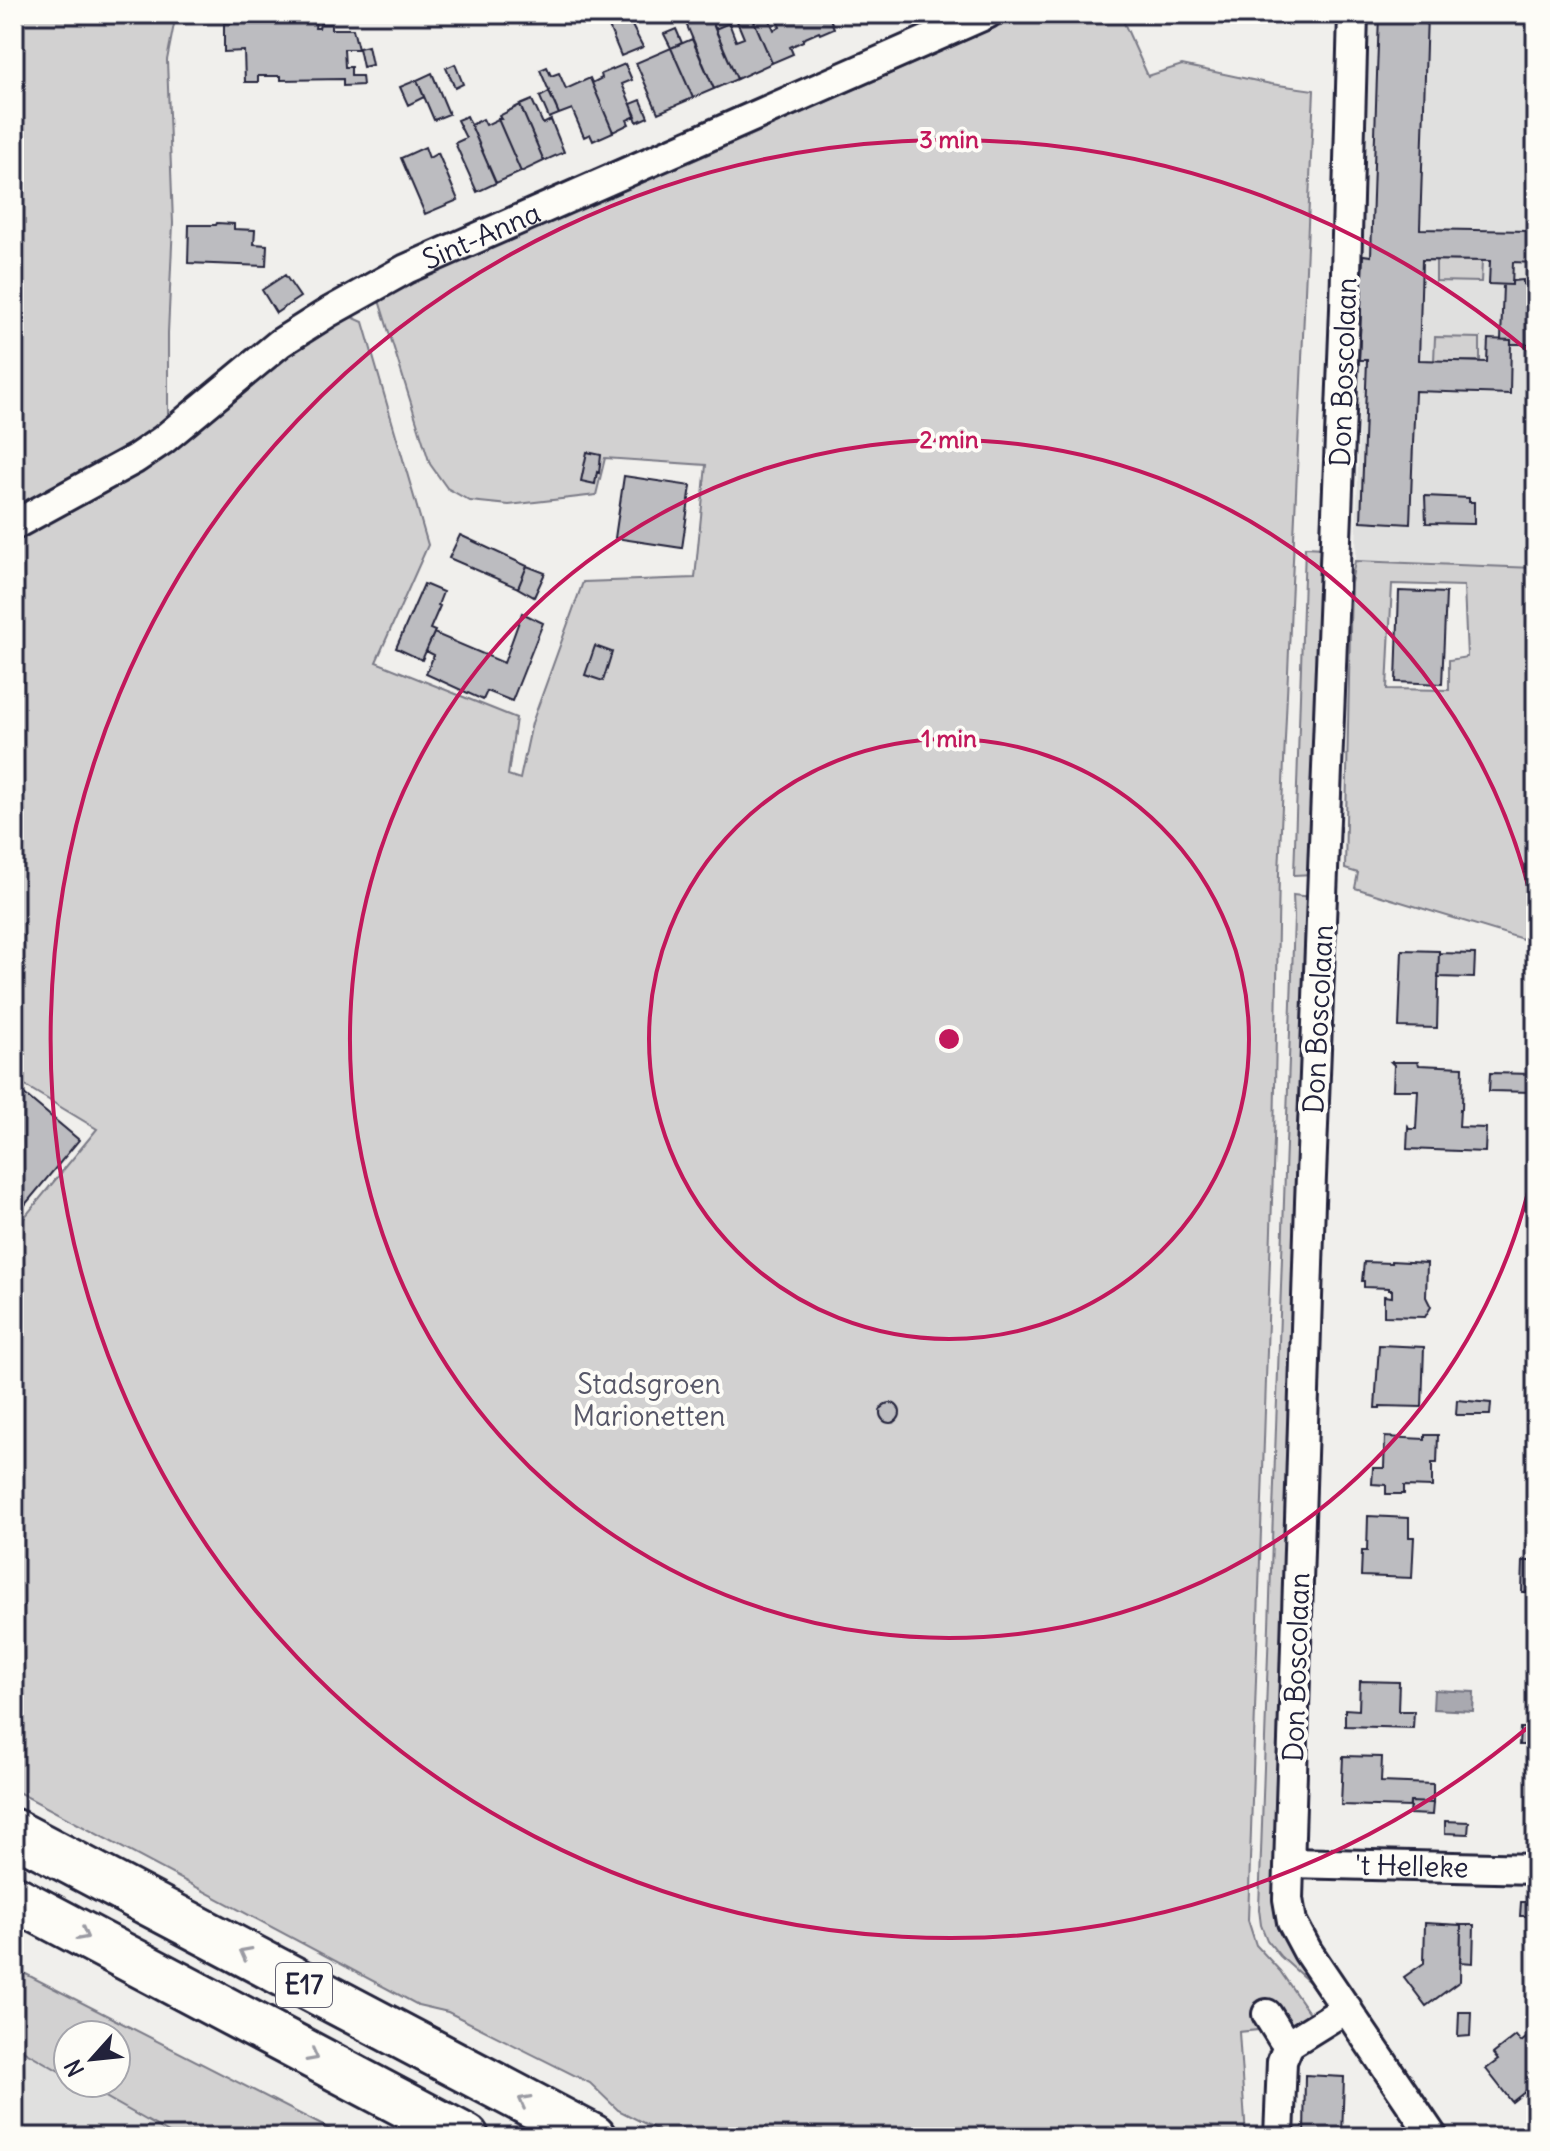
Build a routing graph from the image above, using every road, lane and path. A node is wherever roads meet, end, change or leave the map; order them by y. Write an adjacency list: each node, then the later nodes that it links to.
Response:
1 (987, 14): 3 (street, Sint-Anna)
2 (1353, 14): 5 (street, Don Boscolaan)
3 (14, 525)
4 (14, 1832): 12 (highway, E17, one-way to 4)
5 (1290, 1863): 6 (street, 't Helleke); 8 (street, Don Boscolaan)
6 (1536, 1869)
7 (14, 1898): 11 (highway, E17, one-way to 11)
8 (1347, 2008): 10 (street); 14 (street, Don Boscolaan)
9 (1267, 2014): 10 (street)
10 (1289, 2044): 13 (street)
11 (466, 2137)
12 (593, 2137)
13 (1279, 2137)
14 (1433, 2137)

